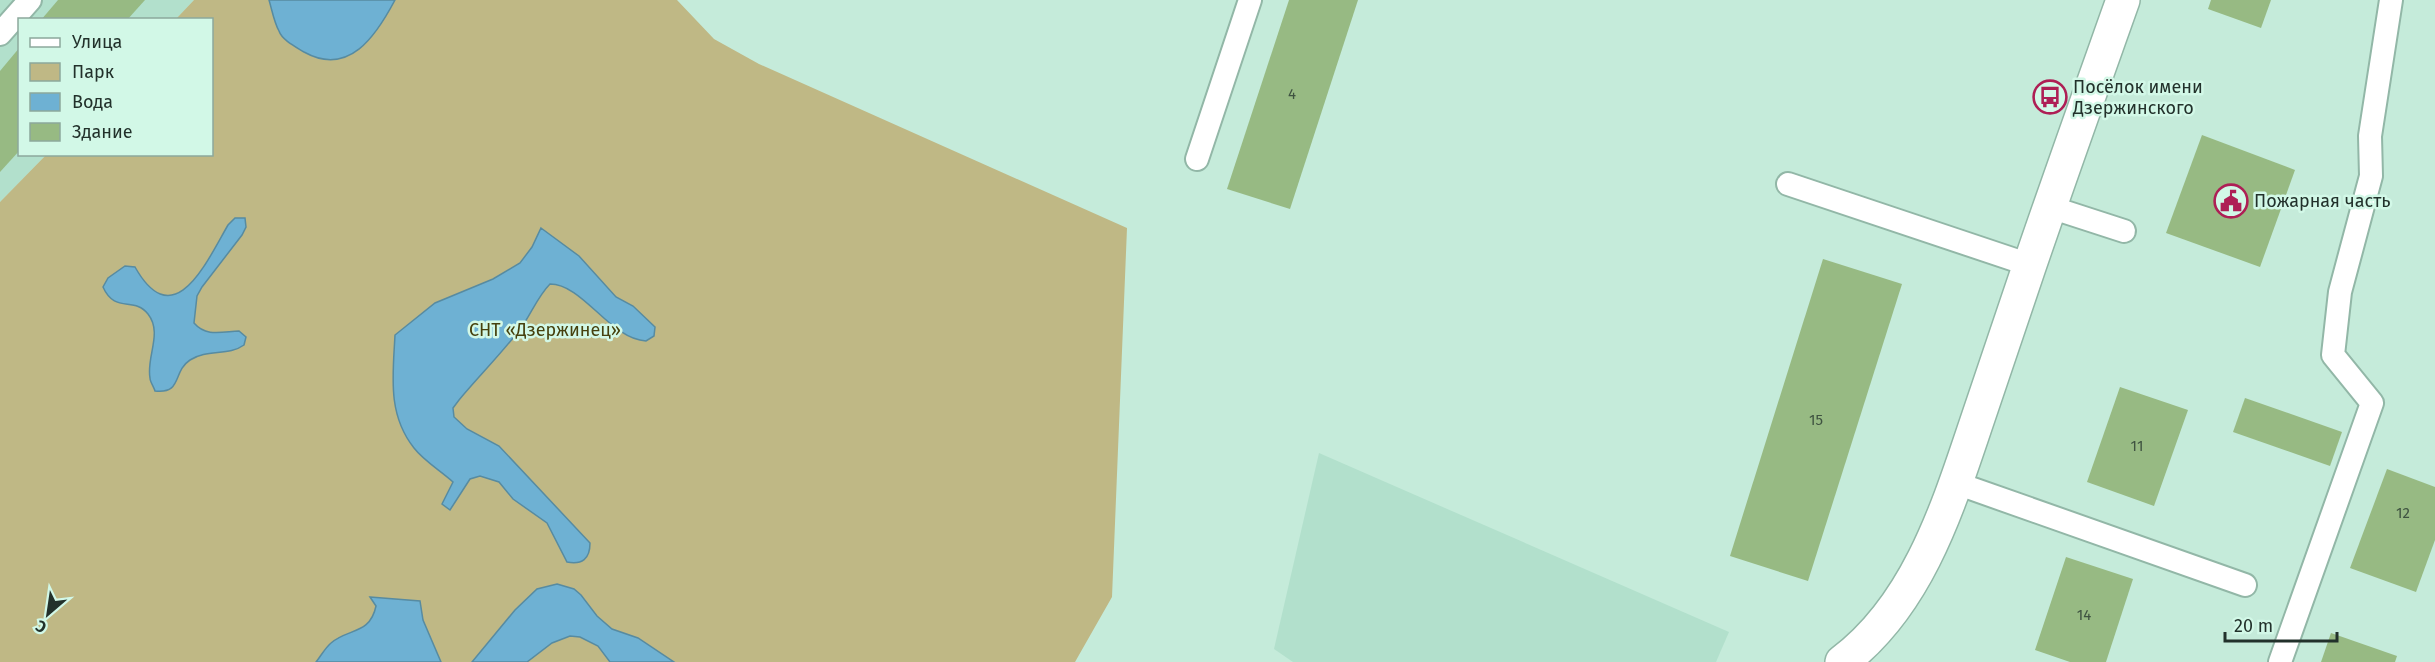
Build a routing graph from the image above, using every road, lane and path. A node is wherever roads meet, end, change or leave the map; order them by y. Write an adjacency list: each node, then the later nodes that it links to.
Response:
1 (30, 0): 5 (lane)
2 (1250, 0): 6 (lane)
3 (2123, 0): 8 (street)
4 (2391, 0): 14 (lane)
5 (0, 33)
6 (1197, 159)
7 (1788, 184): 10 (lane)
8 (2050, 207): 9 (lane); 10 (street)
9 (2124, 231)
10 (2030, 266): 11 (street)
11 (1956, 483): 12 (lane); 13 (street)
12 (2245, 585)
13 (1842, 662)
14 (2280, 662)

